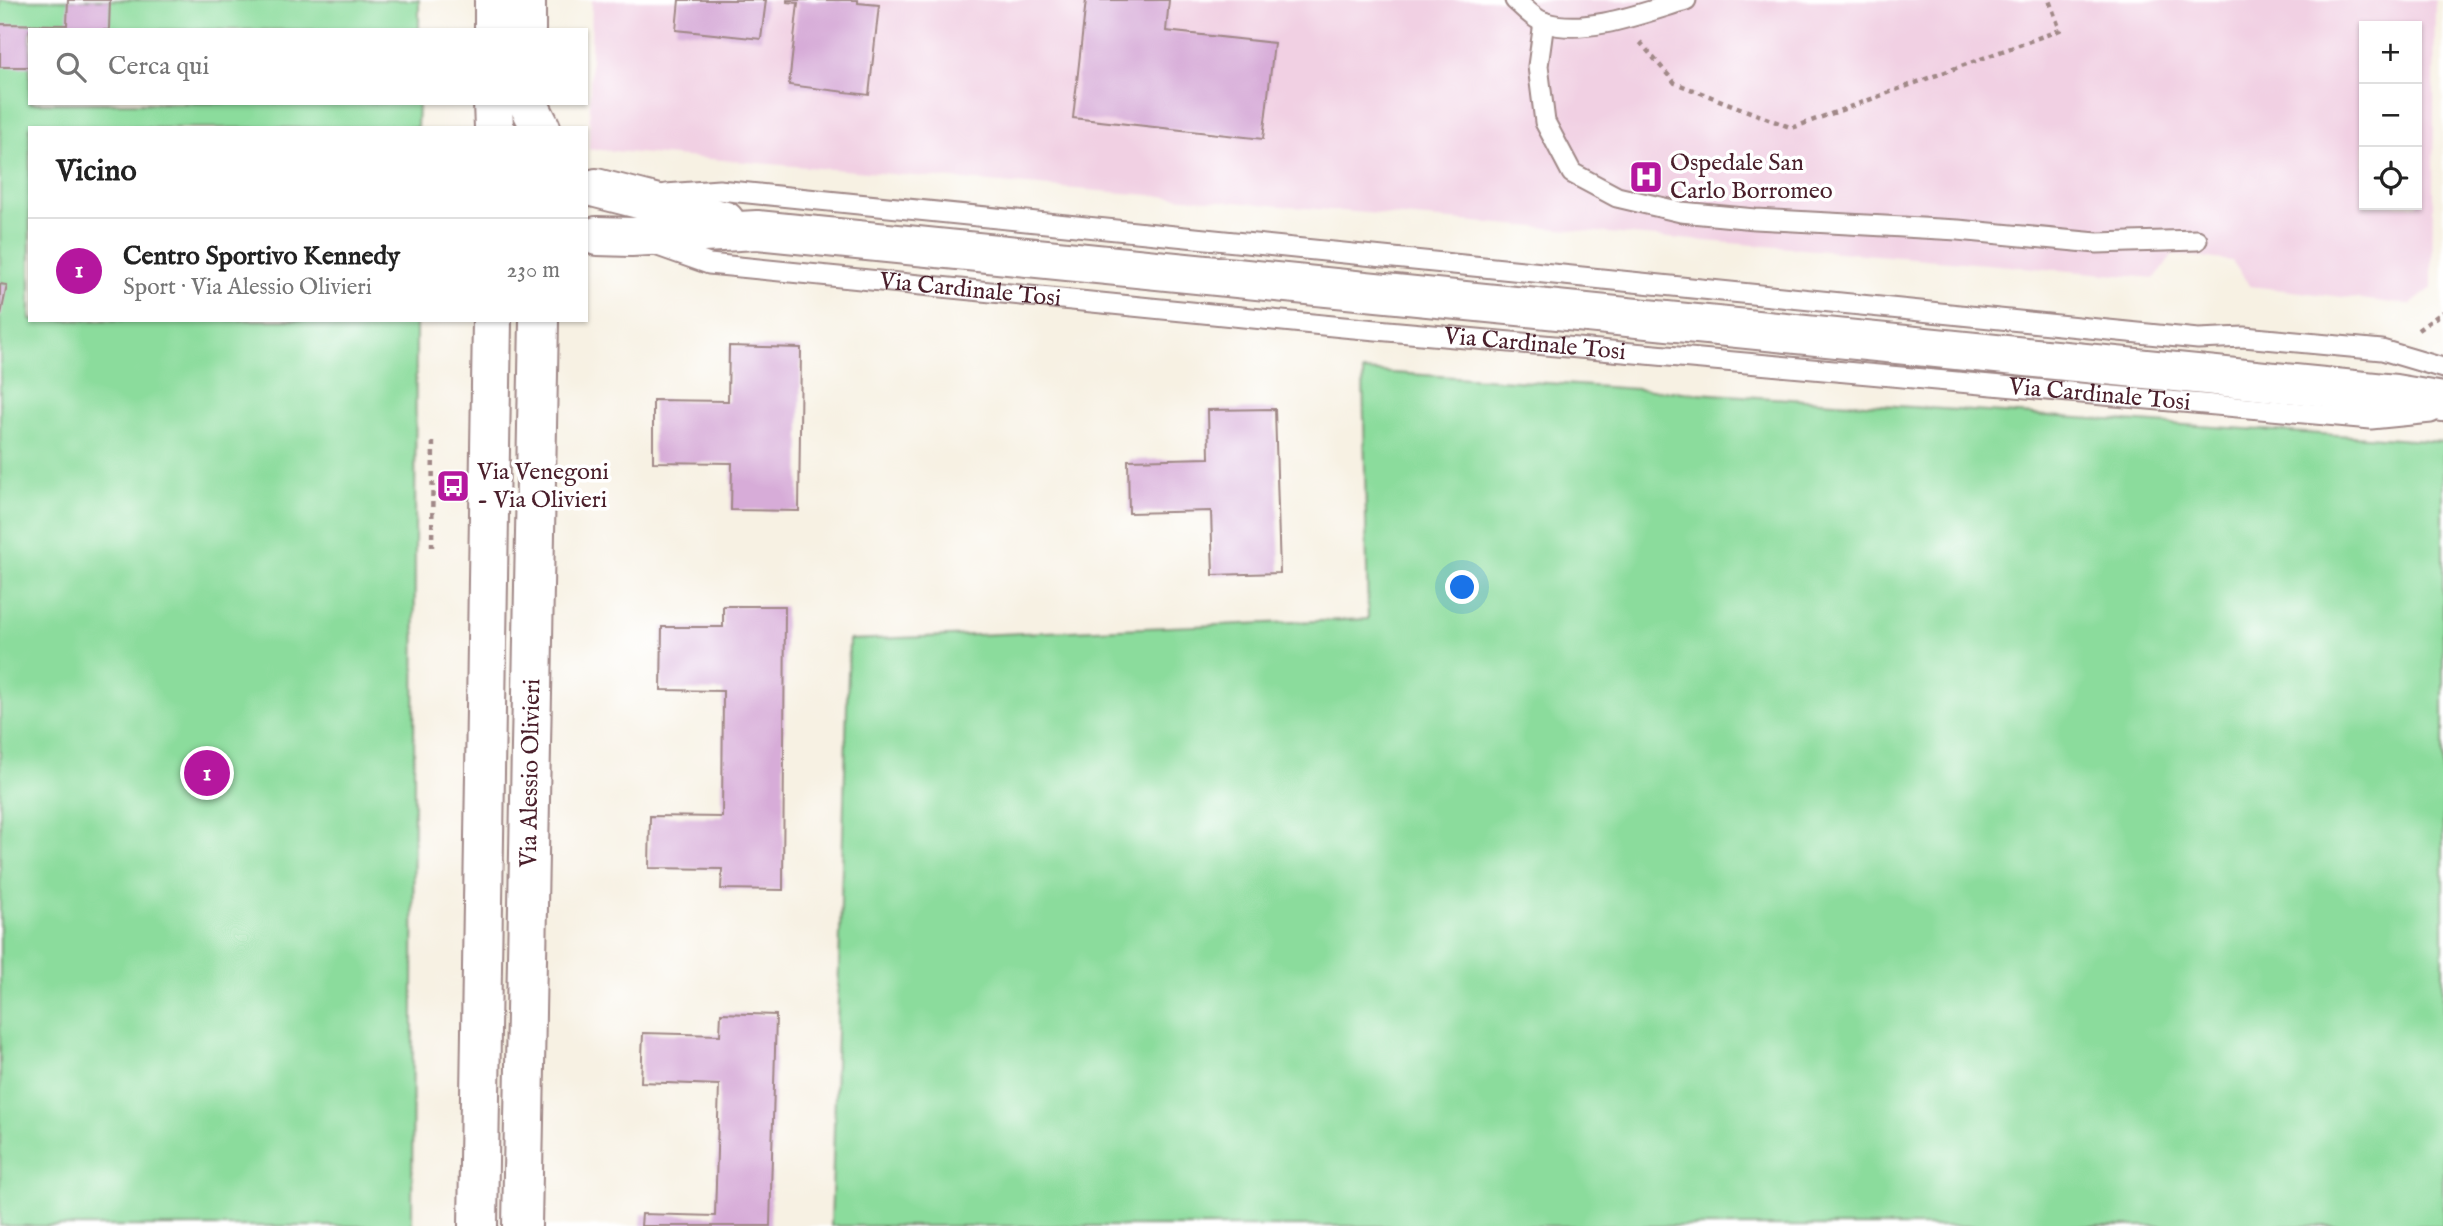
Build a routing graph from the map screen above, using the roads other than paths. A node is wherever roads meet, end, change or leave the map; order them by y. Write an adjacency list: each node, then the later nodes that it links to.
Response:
1 (494, 0): 6 (street)
2 (526, 0): 7 (street)
3 (1515, 0): 5 (lane)
4 (1686, 0): 5 (lane)
5 (1544, 22): 15 (lane)
6 (494, 28)
7 (526, 28)
8 (493, 105): 10 (street)
9 (529, 105): 11 (street)
10 (494, 126)
11 (540, 126)
12 (591, 181): 13 (street, Via Cardinale Tosi); 16 (street)
13 (635, 196): 14 (street, Via Cardinale Tosi); 22 (lane, Via Cardinale Tosi)
14 (757, 230): 16 (street, Via Cardinale Tosi); 17 (street, Via Cardinale Tosi)
15 (2197, 240)
16 (605, 242): 17 (lane, Via Cardinale Tosi)
17 (818, 255): 18 (street, Via Cardinale Tosi); 21 (lane, Via Cardinale Tosi)
18 (1345, 289): 21 (lane); 24 (street, Via Cardinale Tosi)
19 (492, 322): 27 (street, Via Alessio Olivieri)
20 (539, 322): 28 (street, Via Alessio Olivieri)
21 (1343, 327): 26 (lane, Via Cardinale Tosi)
22 (2443, 368)
23 (2443, 385): 24 (street, Via Cardinale Tosi)
24 (2395, 394): 25 (street, Via Cardinale Tosi)
25 (2443, 402)
26 (2443, 412)
27 (478, 1226)
28 (522, 1226)

